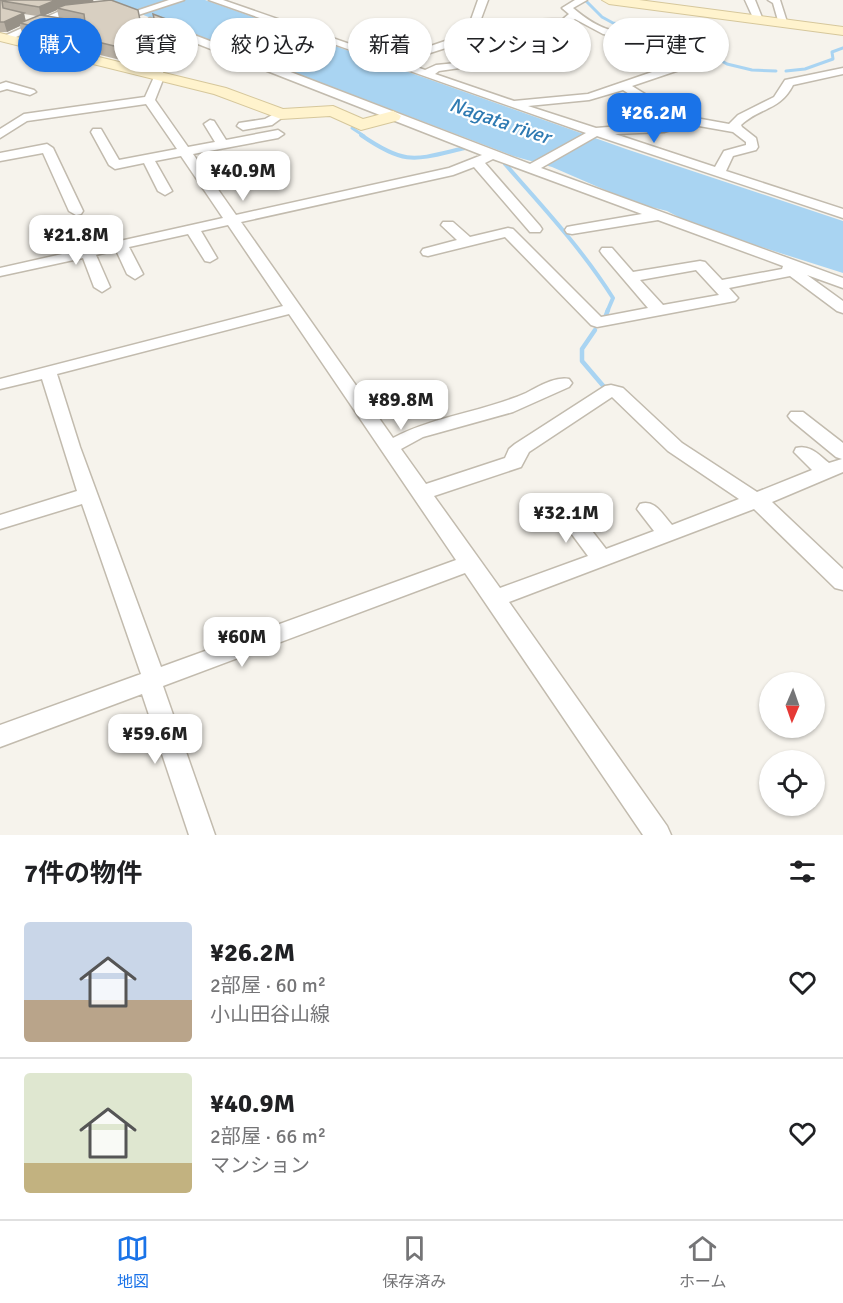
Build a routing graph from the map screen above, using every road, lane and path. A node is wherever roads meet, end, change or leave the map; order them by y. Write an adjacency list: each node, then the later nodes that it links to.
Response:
1 (179, 0): 12 (street)
2 (214, 0): 22 (street)
3 (483, 0): 23 (street)
4 (579, 0): 11 (street)
5 (609, 0): 17 (street)
6 (750, 0): 17 (street)
7 (773, 0): 18 (street)
8 (41, 10): 10 (street)
9 (90, 10): 10 (street)
10 (61, 14): 15 (street)
11 (575, 14): 16 (street); 29 (street)
12 (135, 15): 28 (street); 35 (street)
13 (20, 16): 14 (street)
14 (28, 18)
15 (52, 18)
16 (570, 18)
17 (758, 20): 18 (street)
18 (782, 22): 19 (street)
19 (843, 31)
20 (18, 32): 21 (street)
21 (2, 38): 28 (street)
22 (348, 47)
23 (432, 48)
24 (444, 68): 27 (street)
25 (843, 71): 39 (street)
26 (418, 72): 27 (street)
27 (427, 75): 33 (street)
28 (159, 77): 32 (street); 34 (street)
29 (623, 86): 33 (street); 36 (street)
30 (0, 88): 31 (street)
31 (11, 98)
32 (150, 100): 42 (street); 45 (street)
33 (508, 103): 41 (street)
34 (281, 114): 35 (street); 38 (street)
35 (393, 116): 46 (street)
36 (676, 118): 39 (street); 41 (street)
37 (210, 124): 44 (street)
38 (243, 126)
39 (737, 129): 51 (street)
40 (97, 132): 48 (street)
41 (596, 132): 50 (street); 51 (street)
42 (0, 134)
43 (278, 134): 44 (street)
44 (223, 145): 45 (street)
45 (186, 152): 48 (street); 56 (street)
46 (493, 155): 49 (street); 50 (street)
47 (0, 157): 53 (street)
48 (148, 159): 52 (street)
49 (477, 162): 56 (street); 59 (street)
50 (531, 169): 55 (street)
51 (719, 173): 54 (street)
52 (165, 191)
53 (76, 212)
54 (843, 214)
55 (660, 215): 60 (street); 68 (street)
56 (233, 220): 58 (street); 75 (street)
57 (448, 225): 62 (street)
58 (192, 229): 63 (street); 67 (street)
59 (535, 229)
60 (572, 230)
61 (80, 233): 65 (street)
62 (467, 242): 66 (street); 77 (street)
63 (121, 245): 65 (street); 70 (street)
64 (607, 251): 71 (street)
65 (88, 252): 69 (street); 74 (street)
66 (428, 252)
67 (210, 258)
68 (787, 266): 72 (street); 73 (street); 76 (street)
69 (0, 272)
70 (135, 274)
71 (629, 277): 73 (street); 77 (street)
72 (843, 283)
73 (718, 285): 77 (street)
74 (102, 287)
75 (294, 308): 78 (street); 82 (street)
76 (843, 308)
77 (659, 311)
78 (48, 372): 80 (street); 87 (street)
79 (563, 383): 82 (street)
80 (0, 384)
81 (797, 416): 84 (street)
82 (390, 447): 86 (street)
83 (803, 452): 85 (street)
84 (843, 453)
85 (835, 469): 88 (street)
86 (422, 493): 88 (street); 94 (street)
87 (88, 495): 91 (street); 97 (street)
88 (755, 501): 92 (street); 95 (street)
89 (561, 505): 93 (street)
90 (647, 509): 92 (street)
91 (0, 522)
92 (668, 534): 93 (street)
93 (602, 559): 96 (street)
94 (471, 563): 96 (street); 97 (street)
95 (843, 582)
96 (495, 599): 100 (street)
97 (151, 680): 98 (street); 99 (street)
98 (0, 736)
99 (202, 835)
100 (658, 835)

